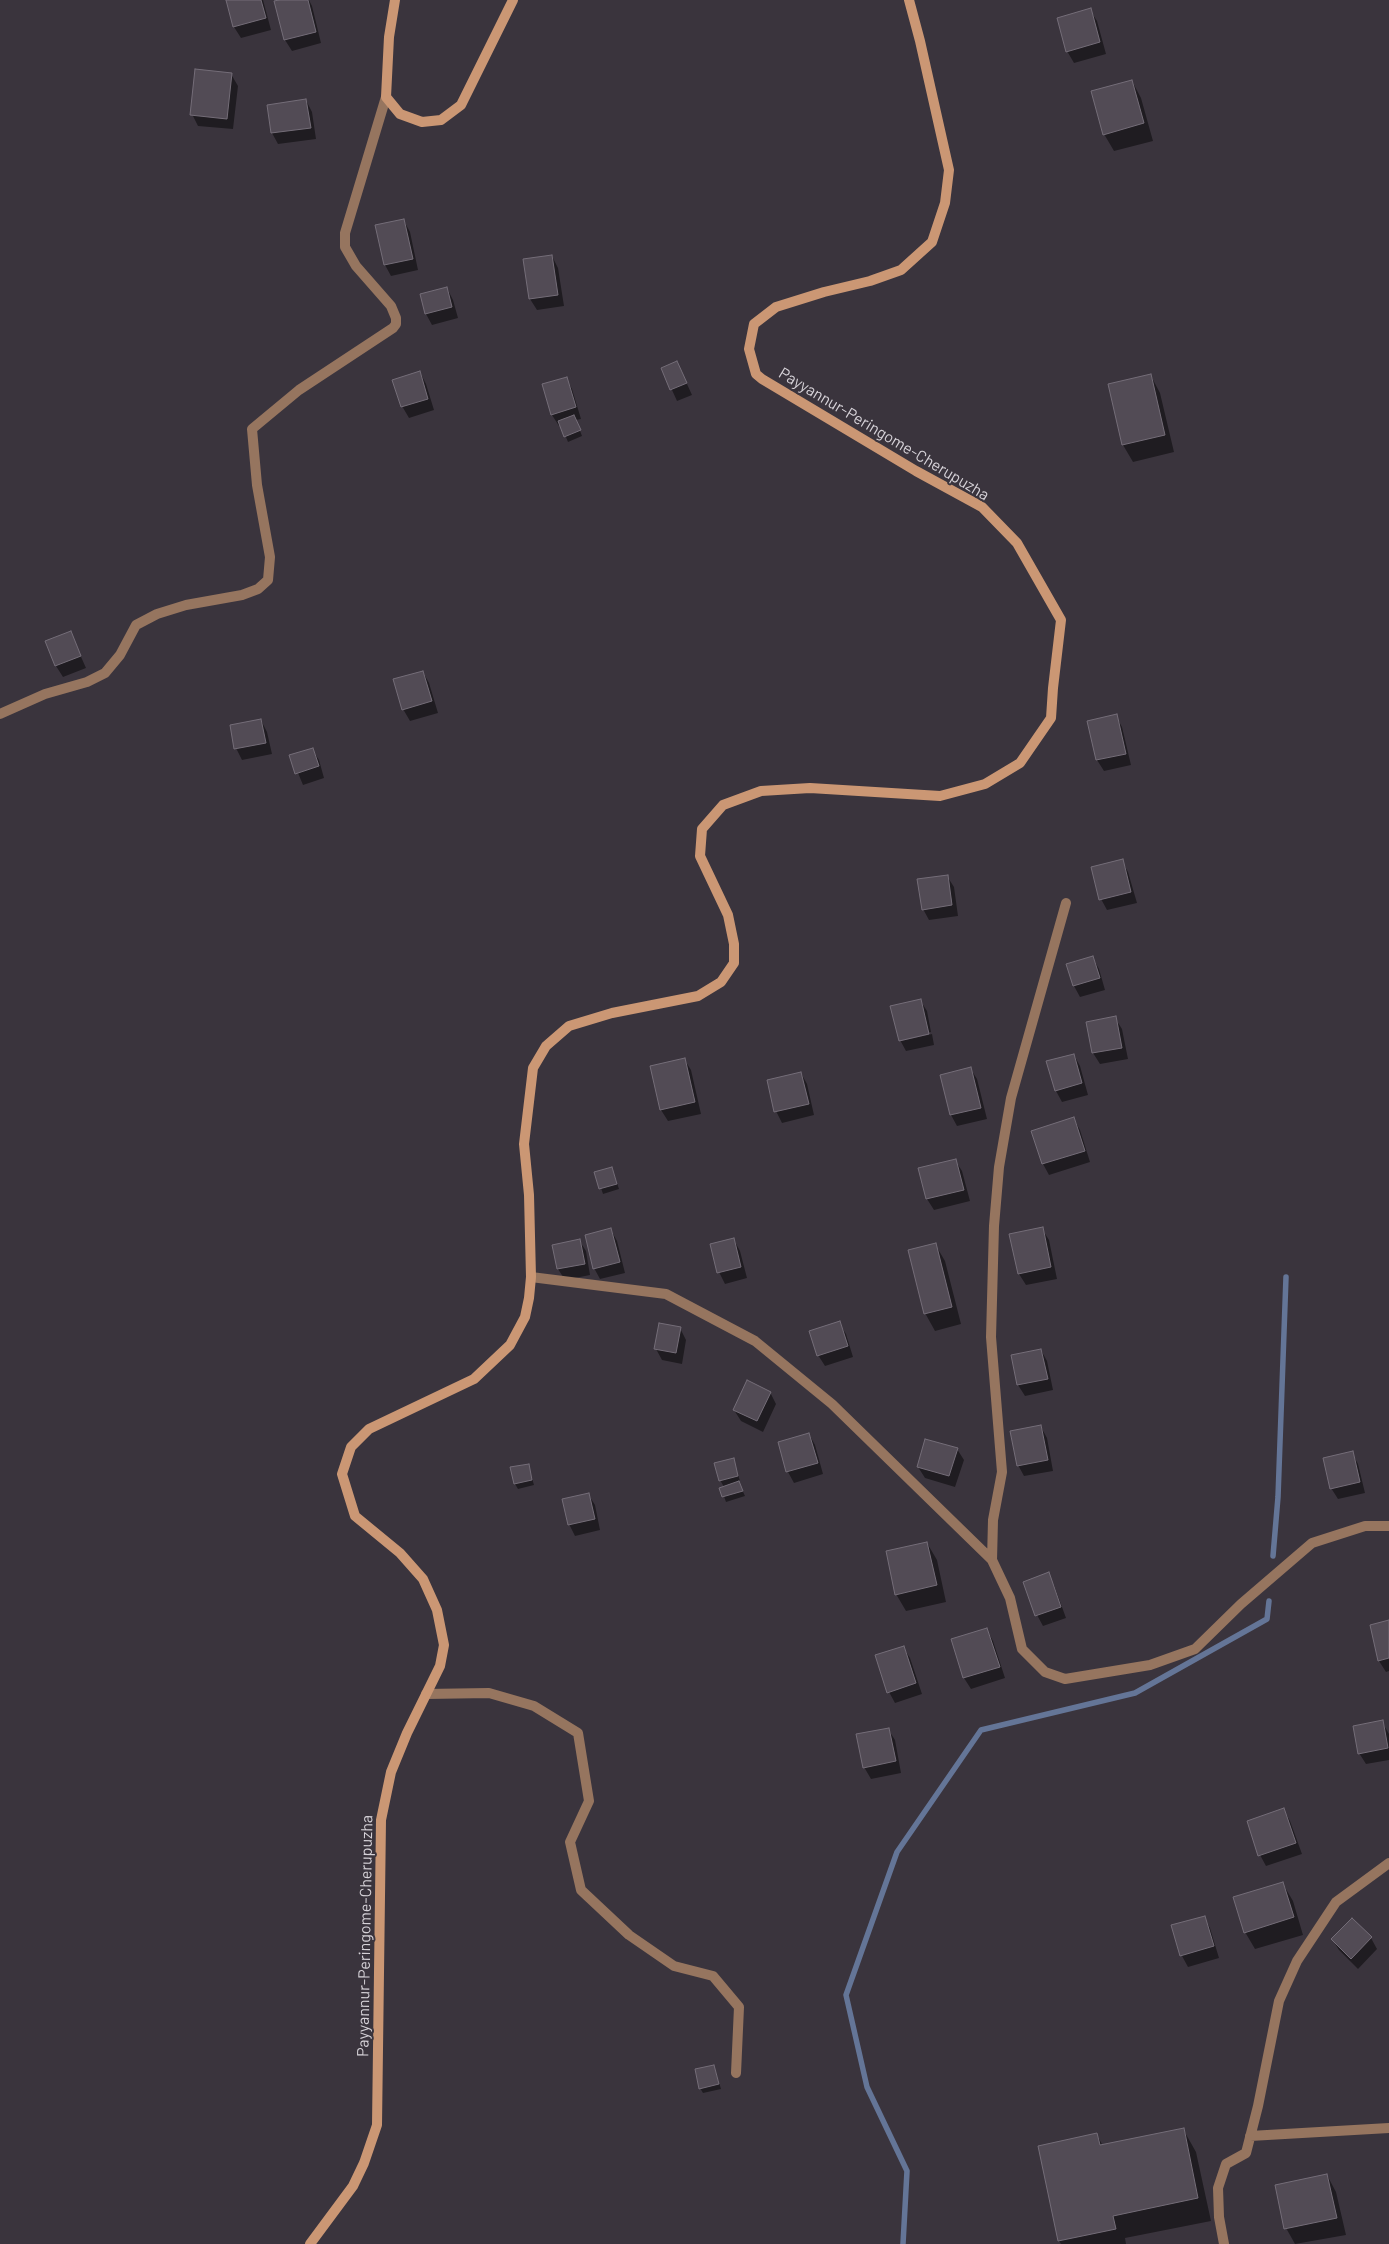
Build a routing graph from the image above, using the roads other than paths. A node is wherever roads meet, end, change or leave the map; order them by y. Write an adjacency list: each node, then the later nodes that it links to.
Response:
1 (395, 0): 4 (main road)
2 (513, 0): 4 (main road)
3 (909, 0): 7 (main road, Payyannur-Peringome-Cherupuzha)
4 (386, 97): 5 (street)
5 (0, 714)
6 (1066, 903): 9 (street)
7 (531, 1277): 9 (street); 10 (main road, Payyannur-Peringome-Cherupuzha)
8 (1389, 1526): 9 (street)
9 (992, 1560)
10 (426, 1694): 12 (street); 15 (main road, Payyannur-Peringome-Cherupuzha)
11 (1389, 1864): 14 (street)
12 (736, 2072)
13 (1389, 2128): 14 (street)
14 (1250, 2136): 16 (street)
15 (310, 2244)
16 (1224, 2244)

